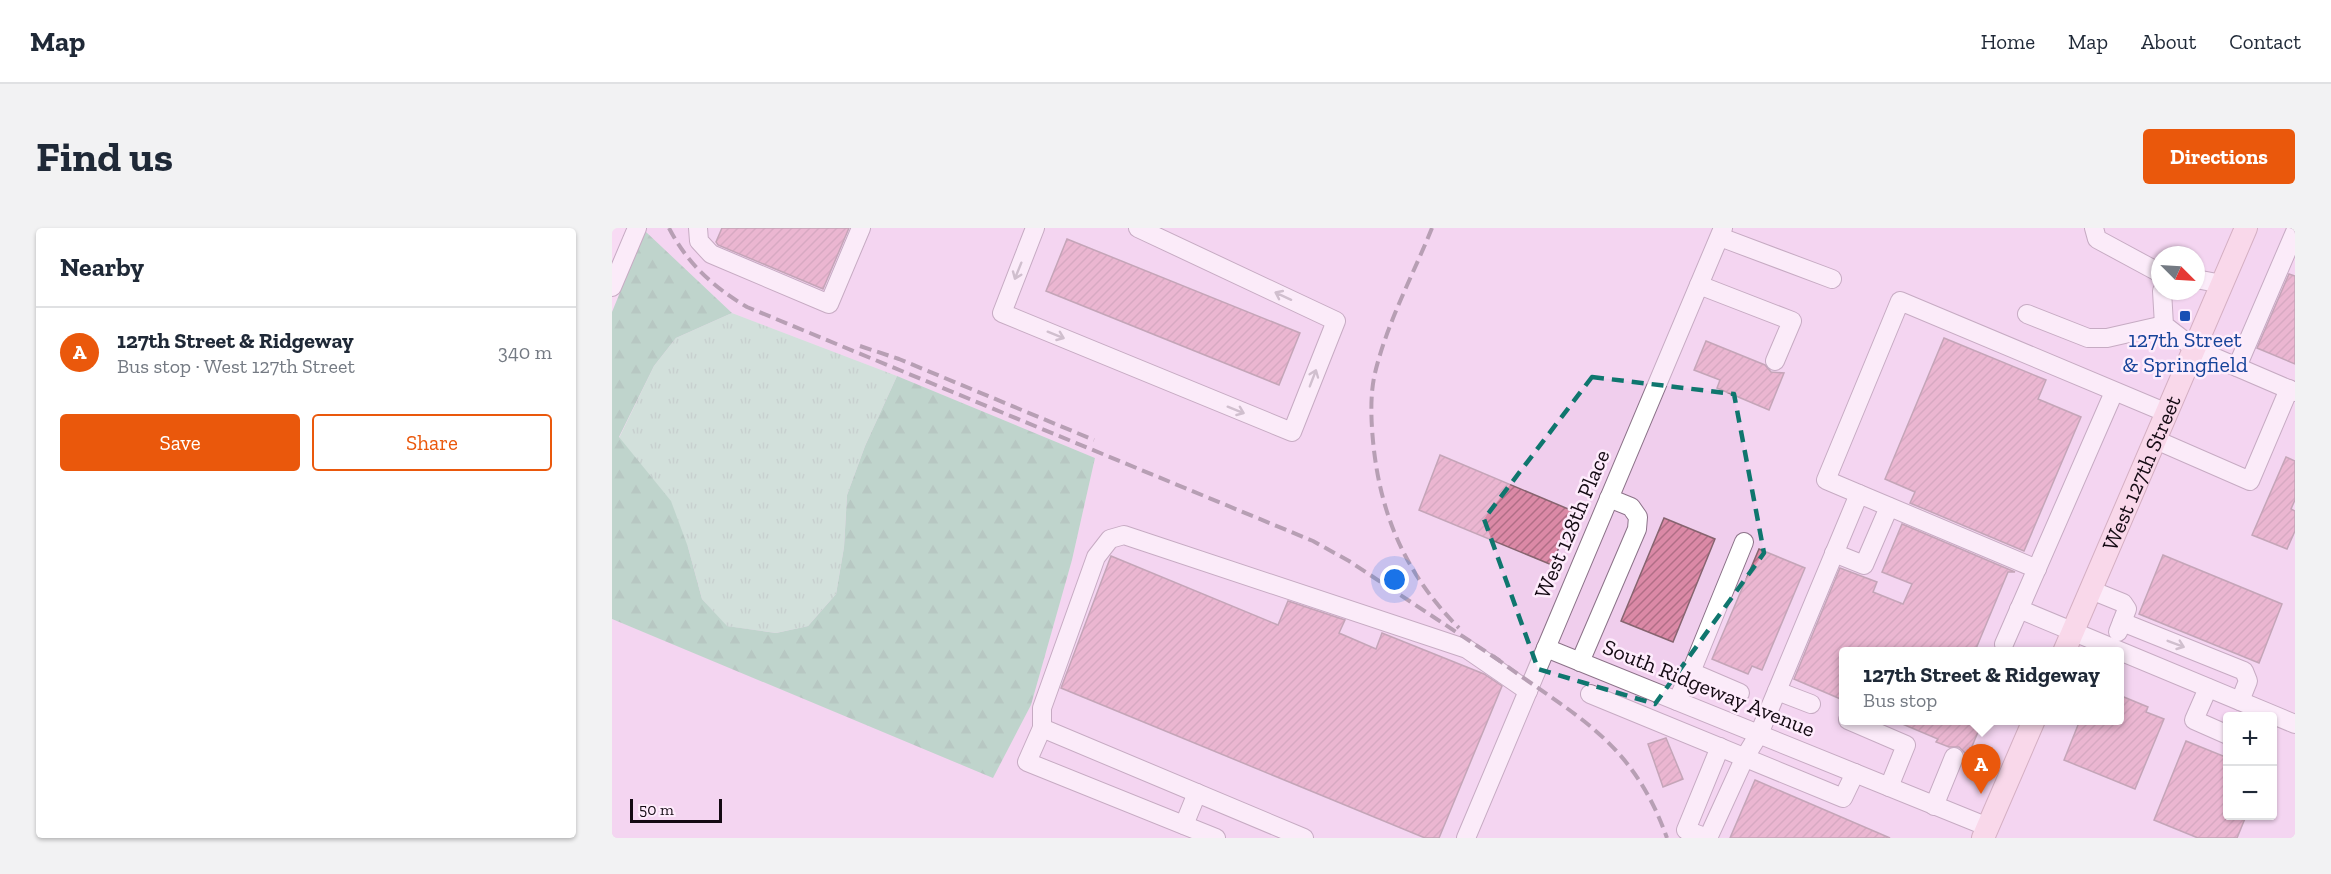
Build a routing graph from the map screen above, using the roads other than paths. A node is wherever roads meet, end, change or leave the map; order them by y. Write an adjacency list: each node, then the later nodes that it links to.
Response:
1 (637, 228): 16 (street)
2 (698, 228): 3 (street)
3 (861, 228)
4 (1035, 228): 5 (street, one-way to 5)
5 (1138, 228)
6 (2094, 228): 11 (street)
7 (2246, 228): 14 (main road, West 127th Street)
8 (2290, 228): 9 (street)
9 (2295, 231): 22 (street)
10 (1722, 232): 12 (street); 15 (street, West 128th Place)
11 (2151, 268)
12 (1832, 279)
13 (2205, 281): 14 (street)
14 (2222, 284): 20 (main road, West 127th Street)
15 (1700, 285): 21 (street); 28 (street, West 128th Place)
16 (612, 287)
17 (2163, 300): 19 (street)
18 (2027, 314): 19 (street)
19 (2164, 325): 20 (street)
20 (2195, 349): 22 (street); 25 (main road, West 127th Street)
21 (1775, 361)
22 (2237, 367): 23 (street)
23 (2292, 390): 26 (street)
24 (2114, 392): 25 (street); 27 (street); 32 (street)
25 (2167, 413): 26 (main road, West 127th Street)
26 (2156, 440): 33 (main road, West 127th Street)
27 (1859, 494): 29 (street); 31 (street)
28 (1609, 498): 40 (street, West 128th Place); 42 (street)
29 (1889, 507): 31 (street); 32 (street)
30 (1744, 542): 43 (street)
31 (1834, 553): 46 (street)
32 (2037, 569): 34 (street)
33 (2091, 590): 35 (street); 36 (main road, West 127th Street)
34 (2019, 609): 36 (street); 37 (street)
35 (2122, 622): 39 (street); 49 (street, one-way to 49)
36 (2069, 642): 38 (street)
37 (2004, 644)
38 (2088, 647)
39 (2119, 647)
40 (1546, 648): 42 (street, South Ridgeway Avenue); 45 (street, West 128th Place)
41 (2124, 657): 44 (street)
42 (1580, 662): 50 (street, South Ridgeway Avenue)
43 (1691, 672): 47 (street); 50 (street)
44 (2208, 688): 49 (street); 59 (street)
45 (1528, 691): 57 (street); 72 (street, West 128th Place)
46 (1777, 691): 51 (street); 60 (street)
47 (1740, 693)
48 (1590, 694): 58 (street)
49 (2240, 702): 52 (street)
50 (1684, 704): 58 (street); 60 (street, South Ridgeway Avenue)
51 (1810, 704)
52 (2264, 712)
53 (2277, 717): 54 (street)
54 (2295, 724)
55 (1859, 725): 65 (street)
56 (2032, 725): 69 (main road)
57 (1042, 728): 66 (street); 68 (street)
58 (1681, 731): 61 (street)
59 (2223, 733)
60 (1759, 734): 62 (street); 64 (street, South Ridgeway Avenue)
61 (1720, 747): 62 (street); 73 (street)
62 (1744, 757): 64 (street); 73 (street)
63 (1954, 757): 67 (street)
64 (1855, 774): 65 (street, South Ridgeway Avenue)
65 (1889, 787): 67 (street, South Ridgeway Avenue)
66 (1197, 793): 68 (street); 71 (street)
67 (1934, 806): 69 (street, South Ridgeway Avenue)
68 (1184, 825): 70 (street)
69 (1986, 835)
70 (1216, 838)
71 (1304, 838)
72 (1466, 838)
73 (1708, 838)

